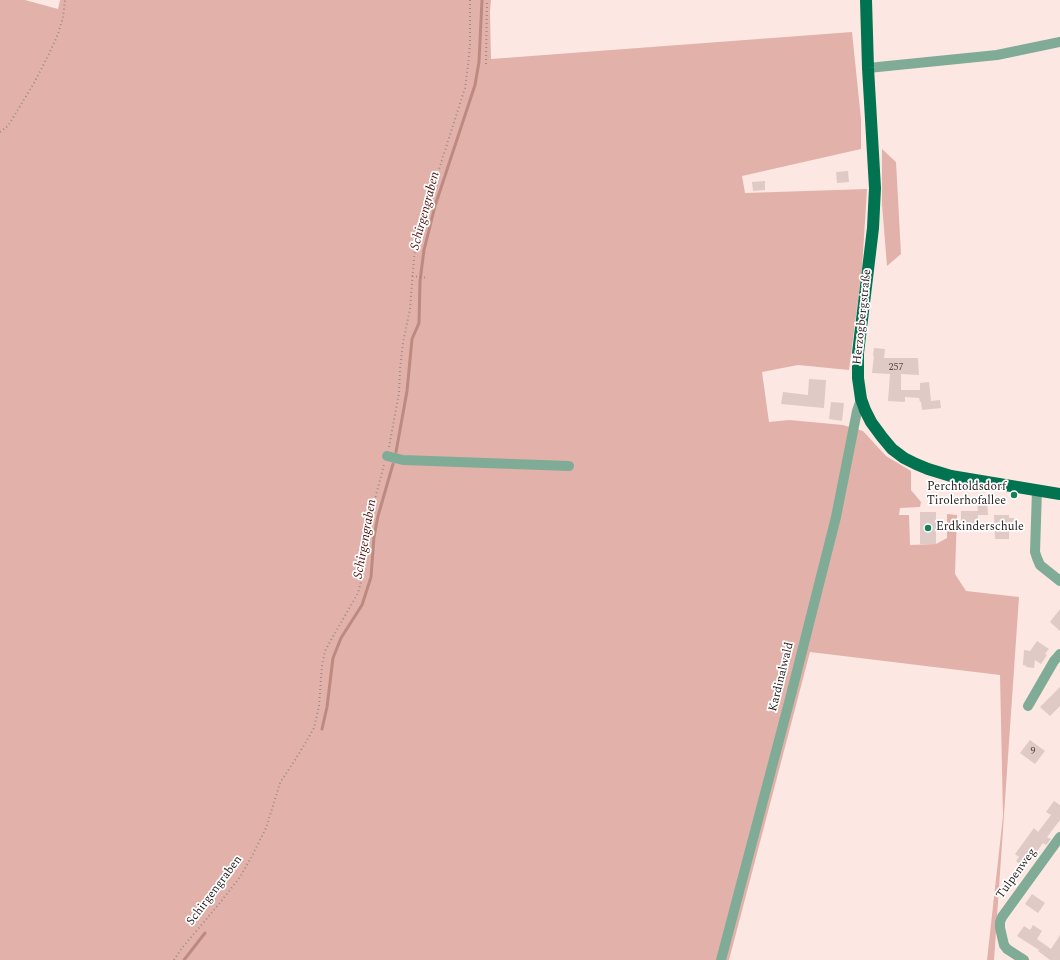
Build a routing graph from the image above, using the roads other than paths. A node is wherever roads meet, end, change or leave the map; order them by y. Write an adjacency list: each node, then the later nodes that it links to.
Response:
1 (866, 0): 3 (main road, Herzogbergstraße)
2 (1060, 42): 3 (street)
3 (868, 68): 4 (main road, Herzogbergstraße)
4 (861, 399): 7 (main road, Herzogbergstraße); 13 (street, Kardinalwald)
5 (387, 456): 6 (street)
6 (569, 466)
7 (1037, 490): 8 (main road, Herzogbergstraße); 9 (street)
8 (1060, 494)
9 (1060, 581)
10 (1060, 654): 11 (street)
11 (1028, 706)
12 (1060, 837): 14 (street, Tulpenweg)
13 (721, 960)
14 (1024, 960)

